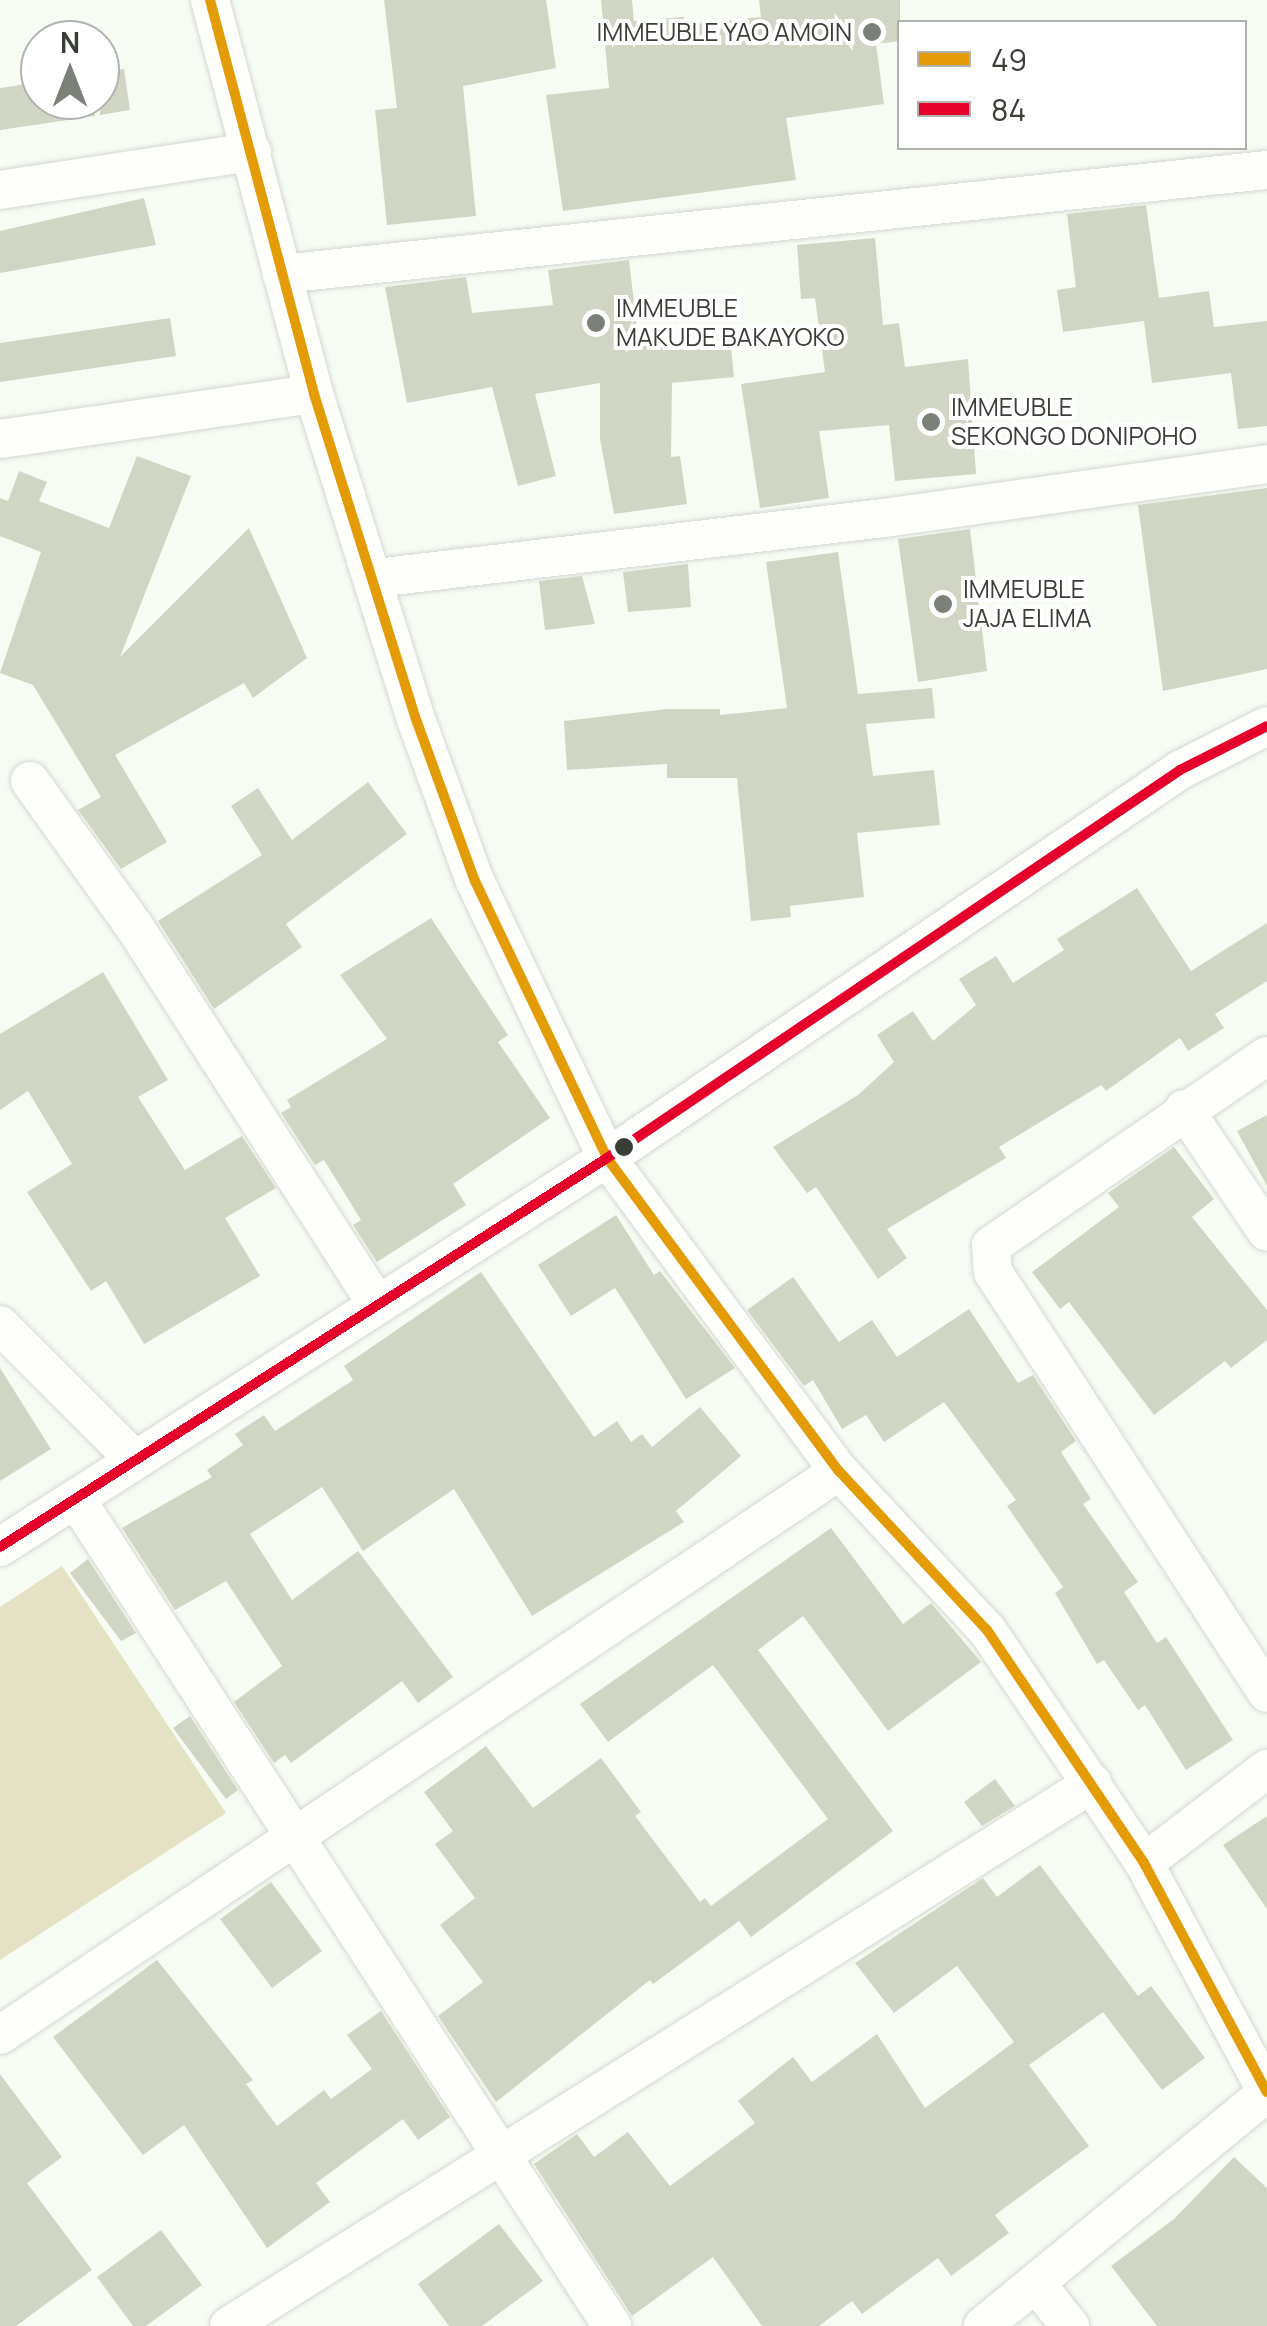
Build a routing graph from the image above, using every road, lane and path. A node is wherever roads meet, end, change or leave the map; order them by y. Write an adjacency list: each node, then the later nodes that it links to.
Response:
1 (210, 0): 2 (street)
2 (252, 152): 4 (street); 5 (street)
3 (1267, 170): 5 (street)
4 (0, 190)
5 (282, 274): 6 (street)
6 (314, 394): 7 (street); 9 (street)
7 (0, 439)
8 (1267, 464): 9 (street)
9 (376, 578): 14 (street)
10 (1267, 726): 14 (street)
11 (30, 781): 16 (street)
12 (1267, 1056): 13 (street)
13 (1184, 1109): 15 (street); 22 (street)
14 (607, 1158): 16 (street); 19 (street)
15 (1267, 1232)
16 (378, 1304): 18 (street)
17 (0, 1325): 18 (street)
18 (133, 1458): 20 (street)
19 (838, 1471): 24 (street); 25 (street)
20 (76, 1499): 21 (street); 25 (street)
21 (0, 1547)
22 (1267, 1693)
23 (1267, 1769): 26 (street)
24 (1094, 1783): 26 (street); 29 (street)
25 (291, 1835): 27 (street); 29 (street)
26 (1144, 1864): 28 (street)
27 (0, 2036)
28 (1267, 2092): 30 (street)
29 (499, 2161): 31 (street); 32 (street)
30 (1036, 2283): 33 (street); 34 (street)
31 (229, 2326)
32 (612, 2326)
33 (983, 2326)
34 (1070, 2326)

